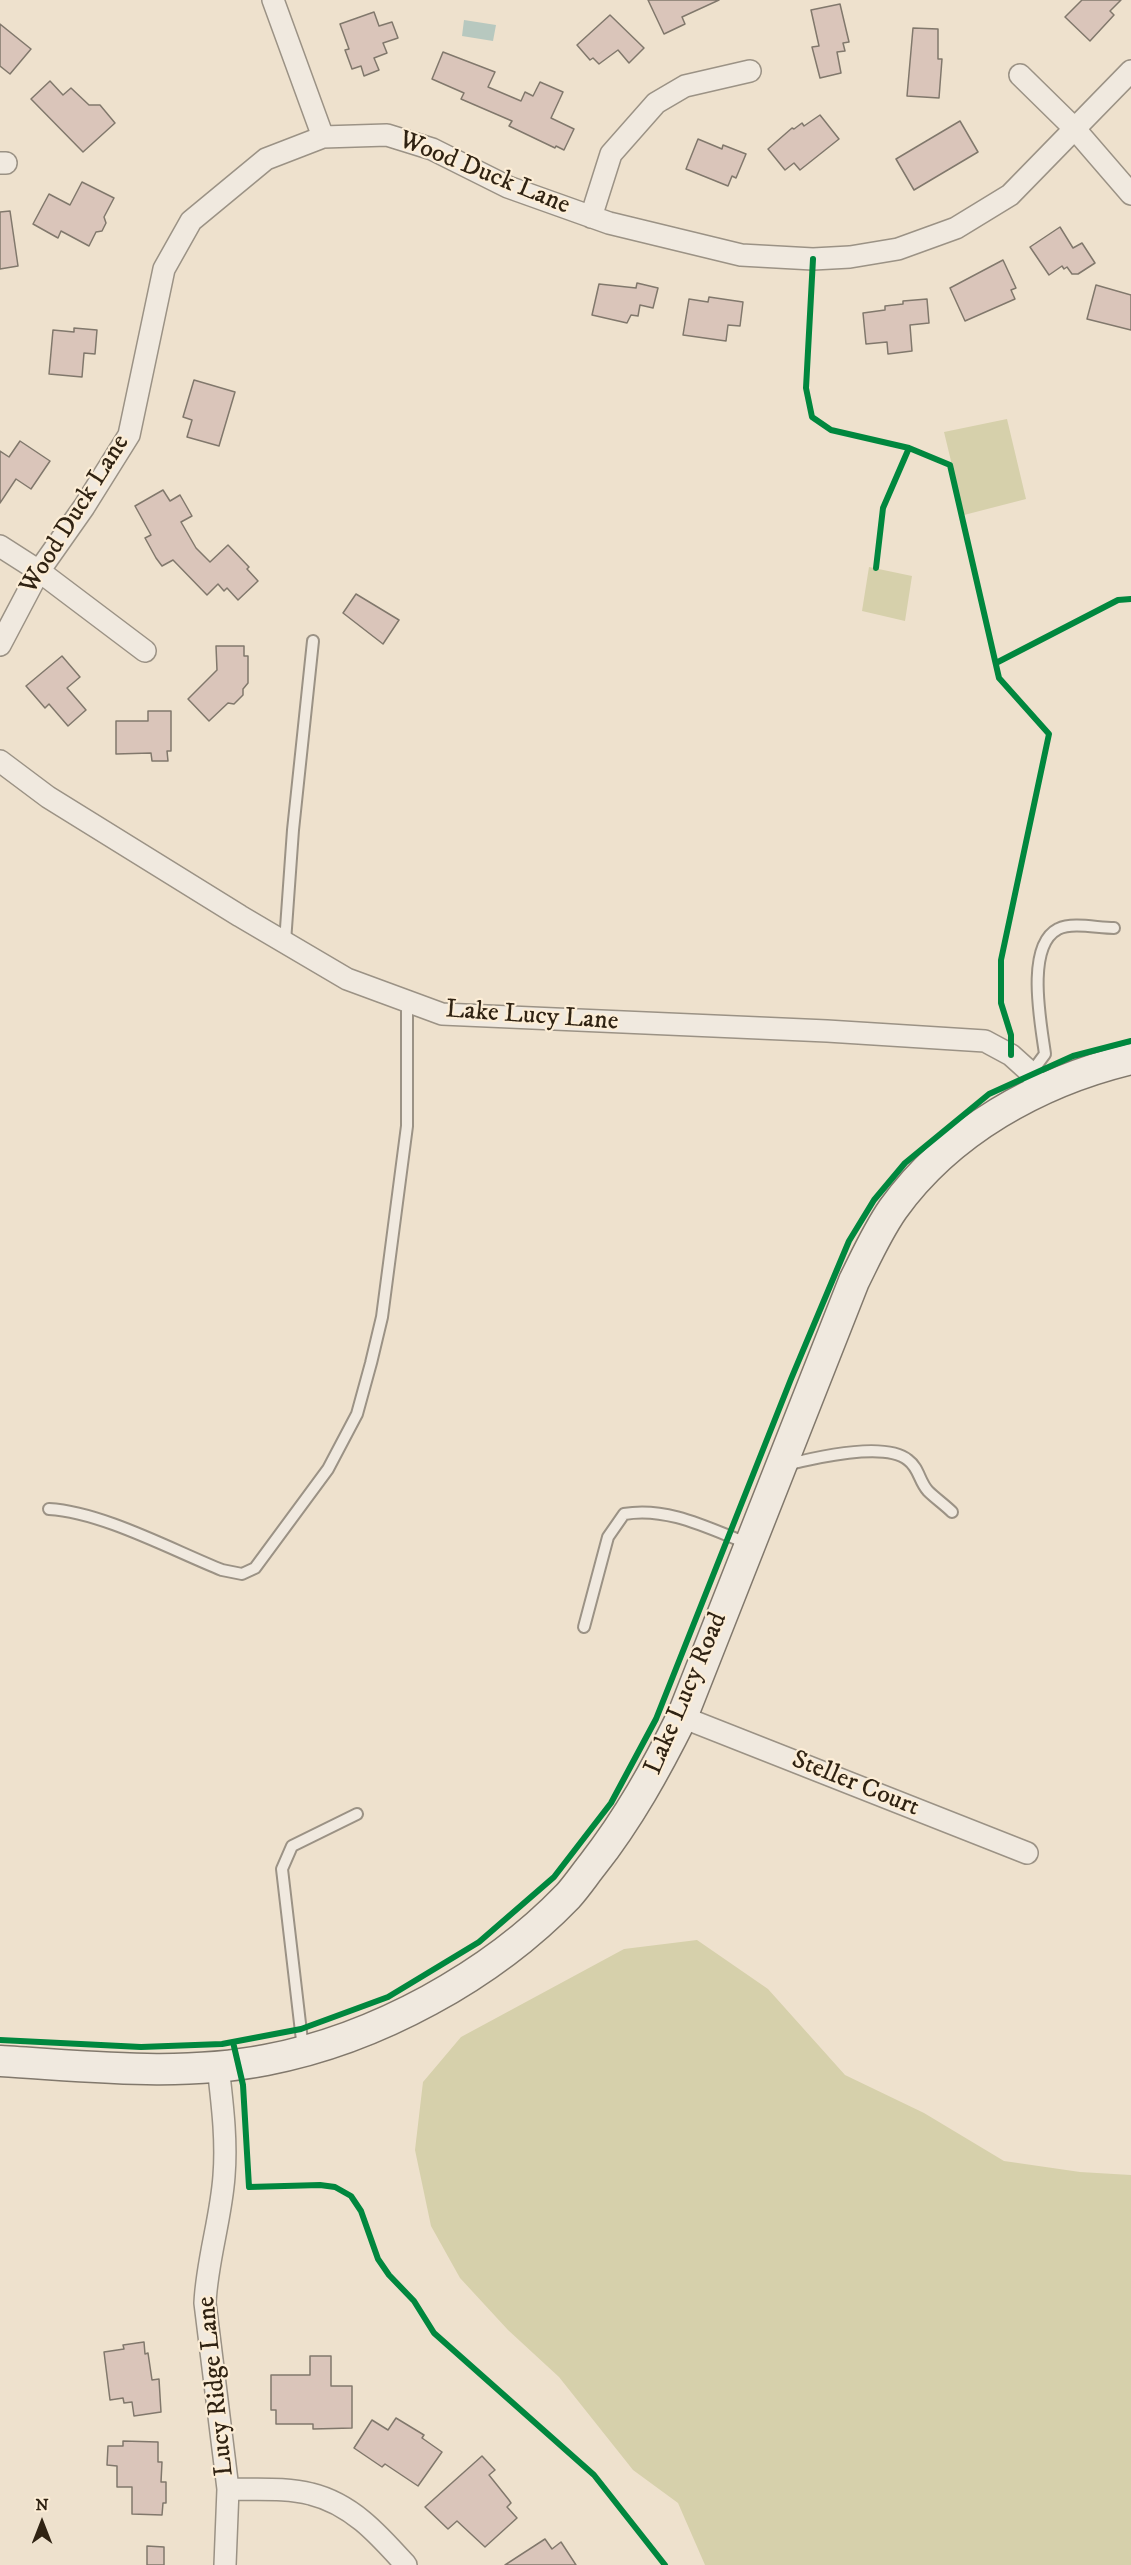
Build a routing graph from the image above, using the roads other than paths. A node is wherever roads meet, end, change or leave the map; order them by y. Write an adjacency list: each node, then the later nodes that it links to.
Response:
1 (273, 0): 6 (street)
2 (1131, 70): 5 (street, Wood Duck Lane)
3 (750, 71): 8 (street)
4 (1020, 75): 5 (street)
5 (1074, 128): 7 (street); 8 (street, Wood Duck Lane)
6 (323, 137): 8 (street, Wood Duck Lane); 10 (street, Wood Duck Lane)
7 (1131, 194)
8 (591, 217)
9 (0, 546): 10 (street)
10 (39, 571): 12 (street, Wood Duck Lane); 13 (street)
11 (313, 641): 16 (lane)
12 (0, 645)
13 (145, 651)
14 (0, 761): 16 (street, Lake Lucy Lane)
15 (1114, 928): 19 (lane)
16 (285, 942): 17 (street, Lake Lucy Lane)
17 (407, 1001): 19 (street, Lake Lucy Lane); 21 (lane)
18 (1131, 1059): 19 (street, Lake Lucy Road)
19 (1035, 1081): 20 (street, Lake Lucy Road)
20 (779, 1466): 22 (lane); 23 (street, Lake Lucy Road)
21 (49, 1509)
22 (952, 1512)
23 (749, 1544): 24 (lane); 25 (street, Lake Lucy Road)
24 (584, 1627)
25 (682, 1717): 27 (street, Steller Court); 28 (street, Lake Lucy Road)
26 (357, 1814): 28 (lane)
27 (1027, 1853)
28 (303, 2050): 30 (street, Lake Lucy Road)
29 (0, 2061): 30 (street, Lake Lucy Road)
30 (218, 2066): 31 (street, Lucy Ridge Lane)
31 (228, 2489): 32 (street, Lucy Ridge Lane); 33 (street)
32 (225, 2565)
33 (406, 2565)

